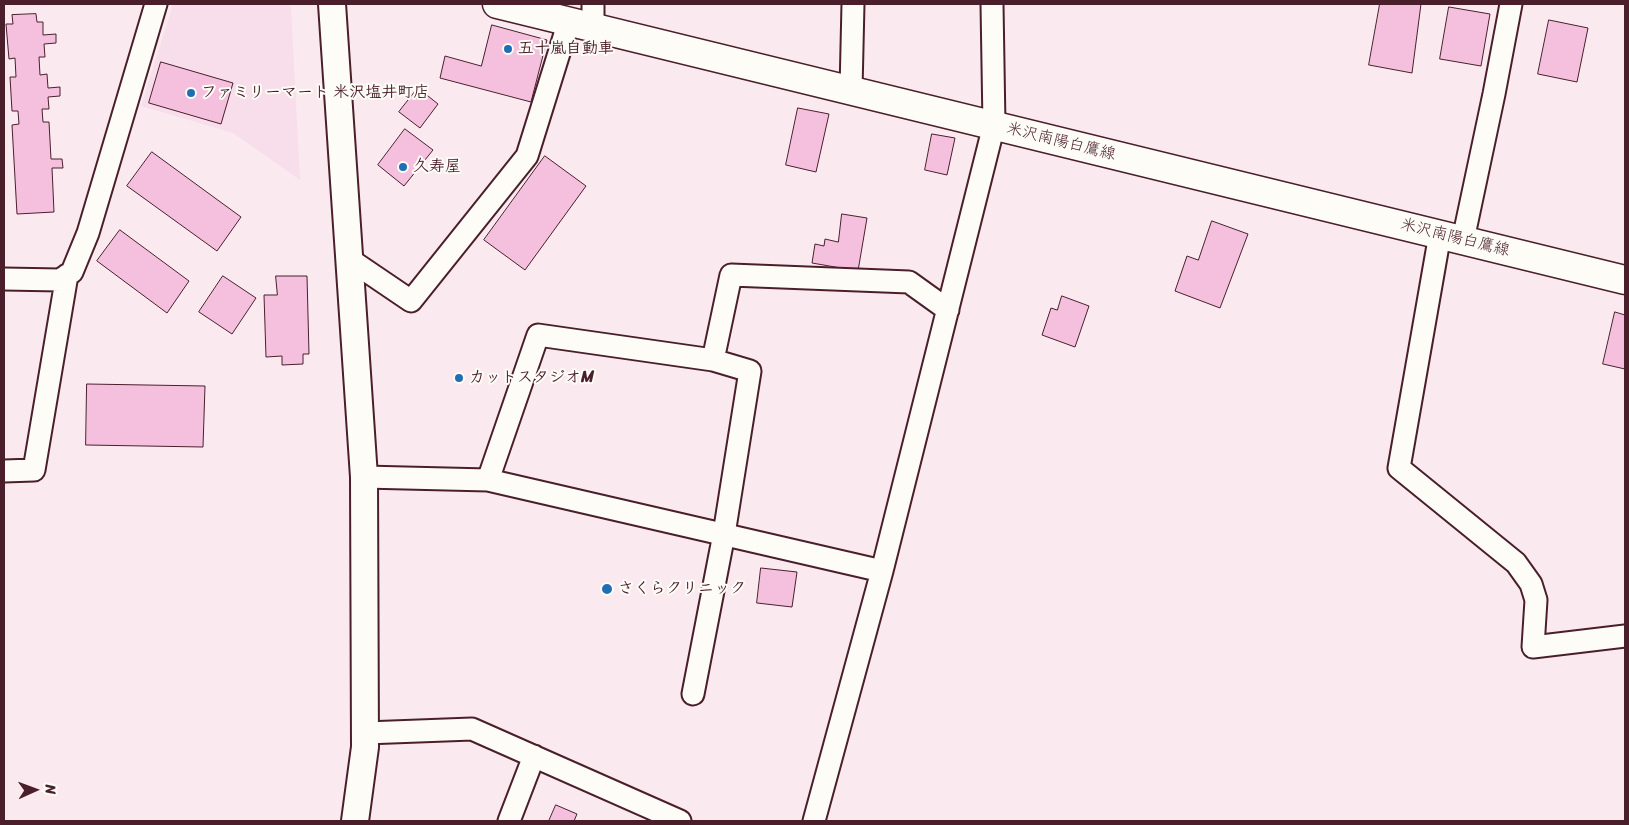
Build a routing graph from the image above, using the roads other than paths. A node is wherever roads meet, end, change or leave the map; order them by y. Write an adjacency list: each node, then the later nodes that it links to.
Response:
1 (156, 4): 12 (street)
2 (332, 4): 11 (street)
3 (497, 4): 7 (main road, 米沢南陽白鷹線)
4 (853, 4): 8 (street)
5 (992, 4): 9 (street)
6 (1511, 4): 10 (street)
7 (585, 17): 8 (main road, 米沢南陽白鷹線); 11 (street)
8 (851, 90): 9 (main road, 米沢南陽白鷹線)
9 (994, 125): 10 (main road, 米沢南陽白鷹線); 15 (street)
10 (1452, 237): 14 (main road, 米沢南陽白鷹線); 22 (street)
11 (350, 259): 18 (street)
12 (66, 275): 13 (street); 17 (street)
13 (4, 278)
14 (1625, 280)
15 (948, 310): 16 (street); 21 (street)
16 (713, 360): 19 (street); 20 (street)
17 (4, 470)
18 (364, 478): 19 (street); 24 (street)
19 (488, 480): 20 (street)
20 (724, 534): 21 (street); 23 (street)
21 (882, 571): 29 (street)
22 (1625, 636)
23 (693, 694)
24 (365, 733): 25 (street); 26 (street)
25 (534, 756): 27 (street); 28 (street)
26 (355, 821)
27 (509, 821)
28 (680, 821)
29 (814, 821)

